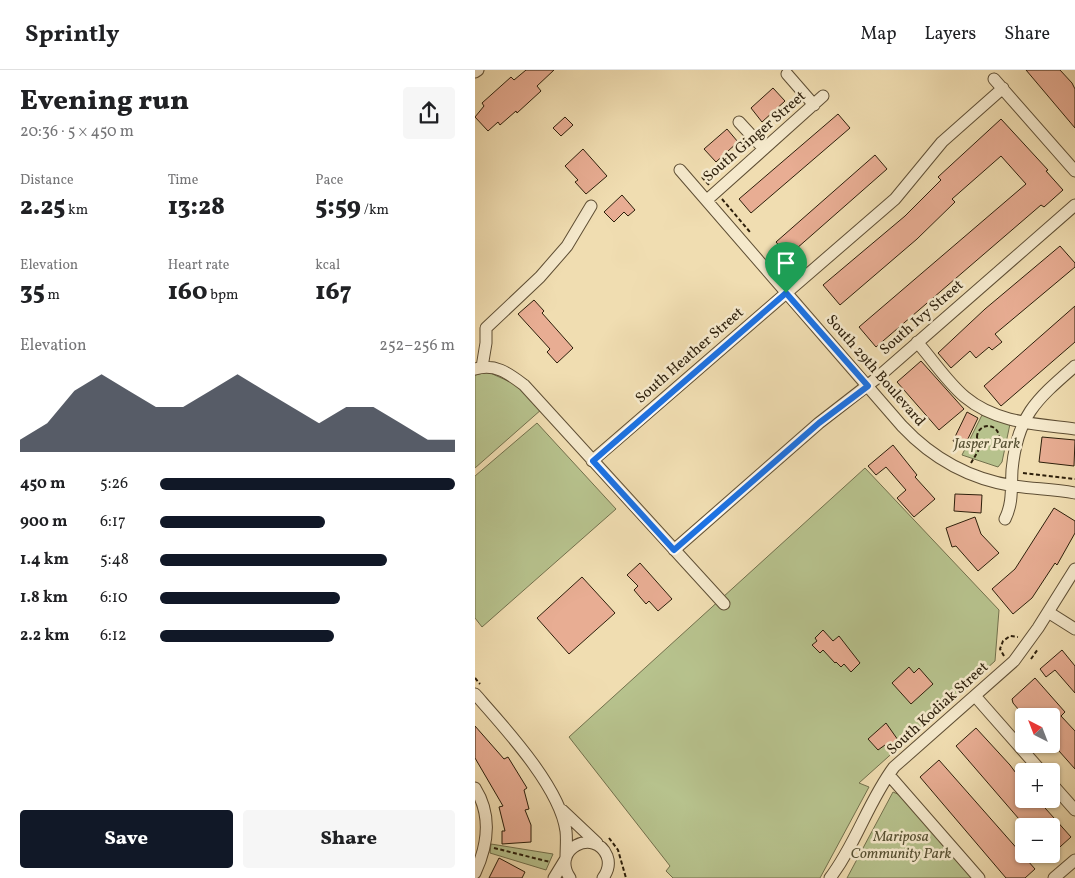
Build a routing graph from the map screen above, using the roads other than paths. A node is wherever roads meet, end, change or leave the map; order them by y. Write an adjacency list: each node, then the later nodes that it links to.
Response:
1 (787, 74): 5 (street)
2 (994, 78): 3 (street)
3 (1003, 88): 9 (street); 13 (street, South Heather Street)
4 (823, 96): 5 (street, South Ginger Street)
5 (813, 105): 7 (street, South Ginger Street)
6 (739, 122): 7 (street)
7 (764, 149): 10 (street, South Ginger Street)
8 (680, 170): 10 (street, South 29th Boulevard)
9 (1075, 171)
10 (707, 200): 13 (street, South 29th Boulevard)
11 (1075, 205): 14 (street, South Ivy Street)
12 (591, 206): 16 (street)
13 (786, 293): 17 (street, South 29th Boulevard); 20 (street, South Heather Street)
14 (917, 342): 17 (street, South Ivy Street); 18 (street)
15 (1075, 366): 18 (street)
16 (478, 368): 20 (street)
17 (868, 386): 21 (street, South 29th Boulevard); 24 (street, South Ivy Street)
18 (1023, 422): 19 (street); 21 (street)
19 (1075, 430)
20 (593, 461): 24 (street)
21 (1012, 486): 22 (street, South 29th Boulevard); 23 (street)
22 (1075, 493)
23 (1005, 519)
24 (674, 550): 26 (street)
25 (1075, 569): 27 (street, South Kodiak Street)
26 (724, 604)
27 (1048, 612): 28 (street); 30 (street, South Kodiak Street)
28 (1075, 629)
29 (475, 694): 35 (street)
30 (975, 696): 31 (street); 32 (street, South Kodiak Street)
31 (1034, 763)
32 (889, 775): 46 (street, South Kodiak Street); 47 (street)
33 (475, 788): 41 (street)
34 (1060, 793): 36 (street)
35 (559, 807): 37 (street); 38 (street)
36 (1075, 810)
37 (601, 848): 38 (street); 39 (street)
38 (565, 859): 42 (street); 43 (street)
39 (608, 860): 44 (street); 45 (street)
40 (1075, 860): 48 (street)
41 (475, 873)
42 (554, 878)
43 (569, 878)
44 (603, 878)
45 (614, 878)
46 (830, 878)
47 (979, 878)
48 (1054, 878)

